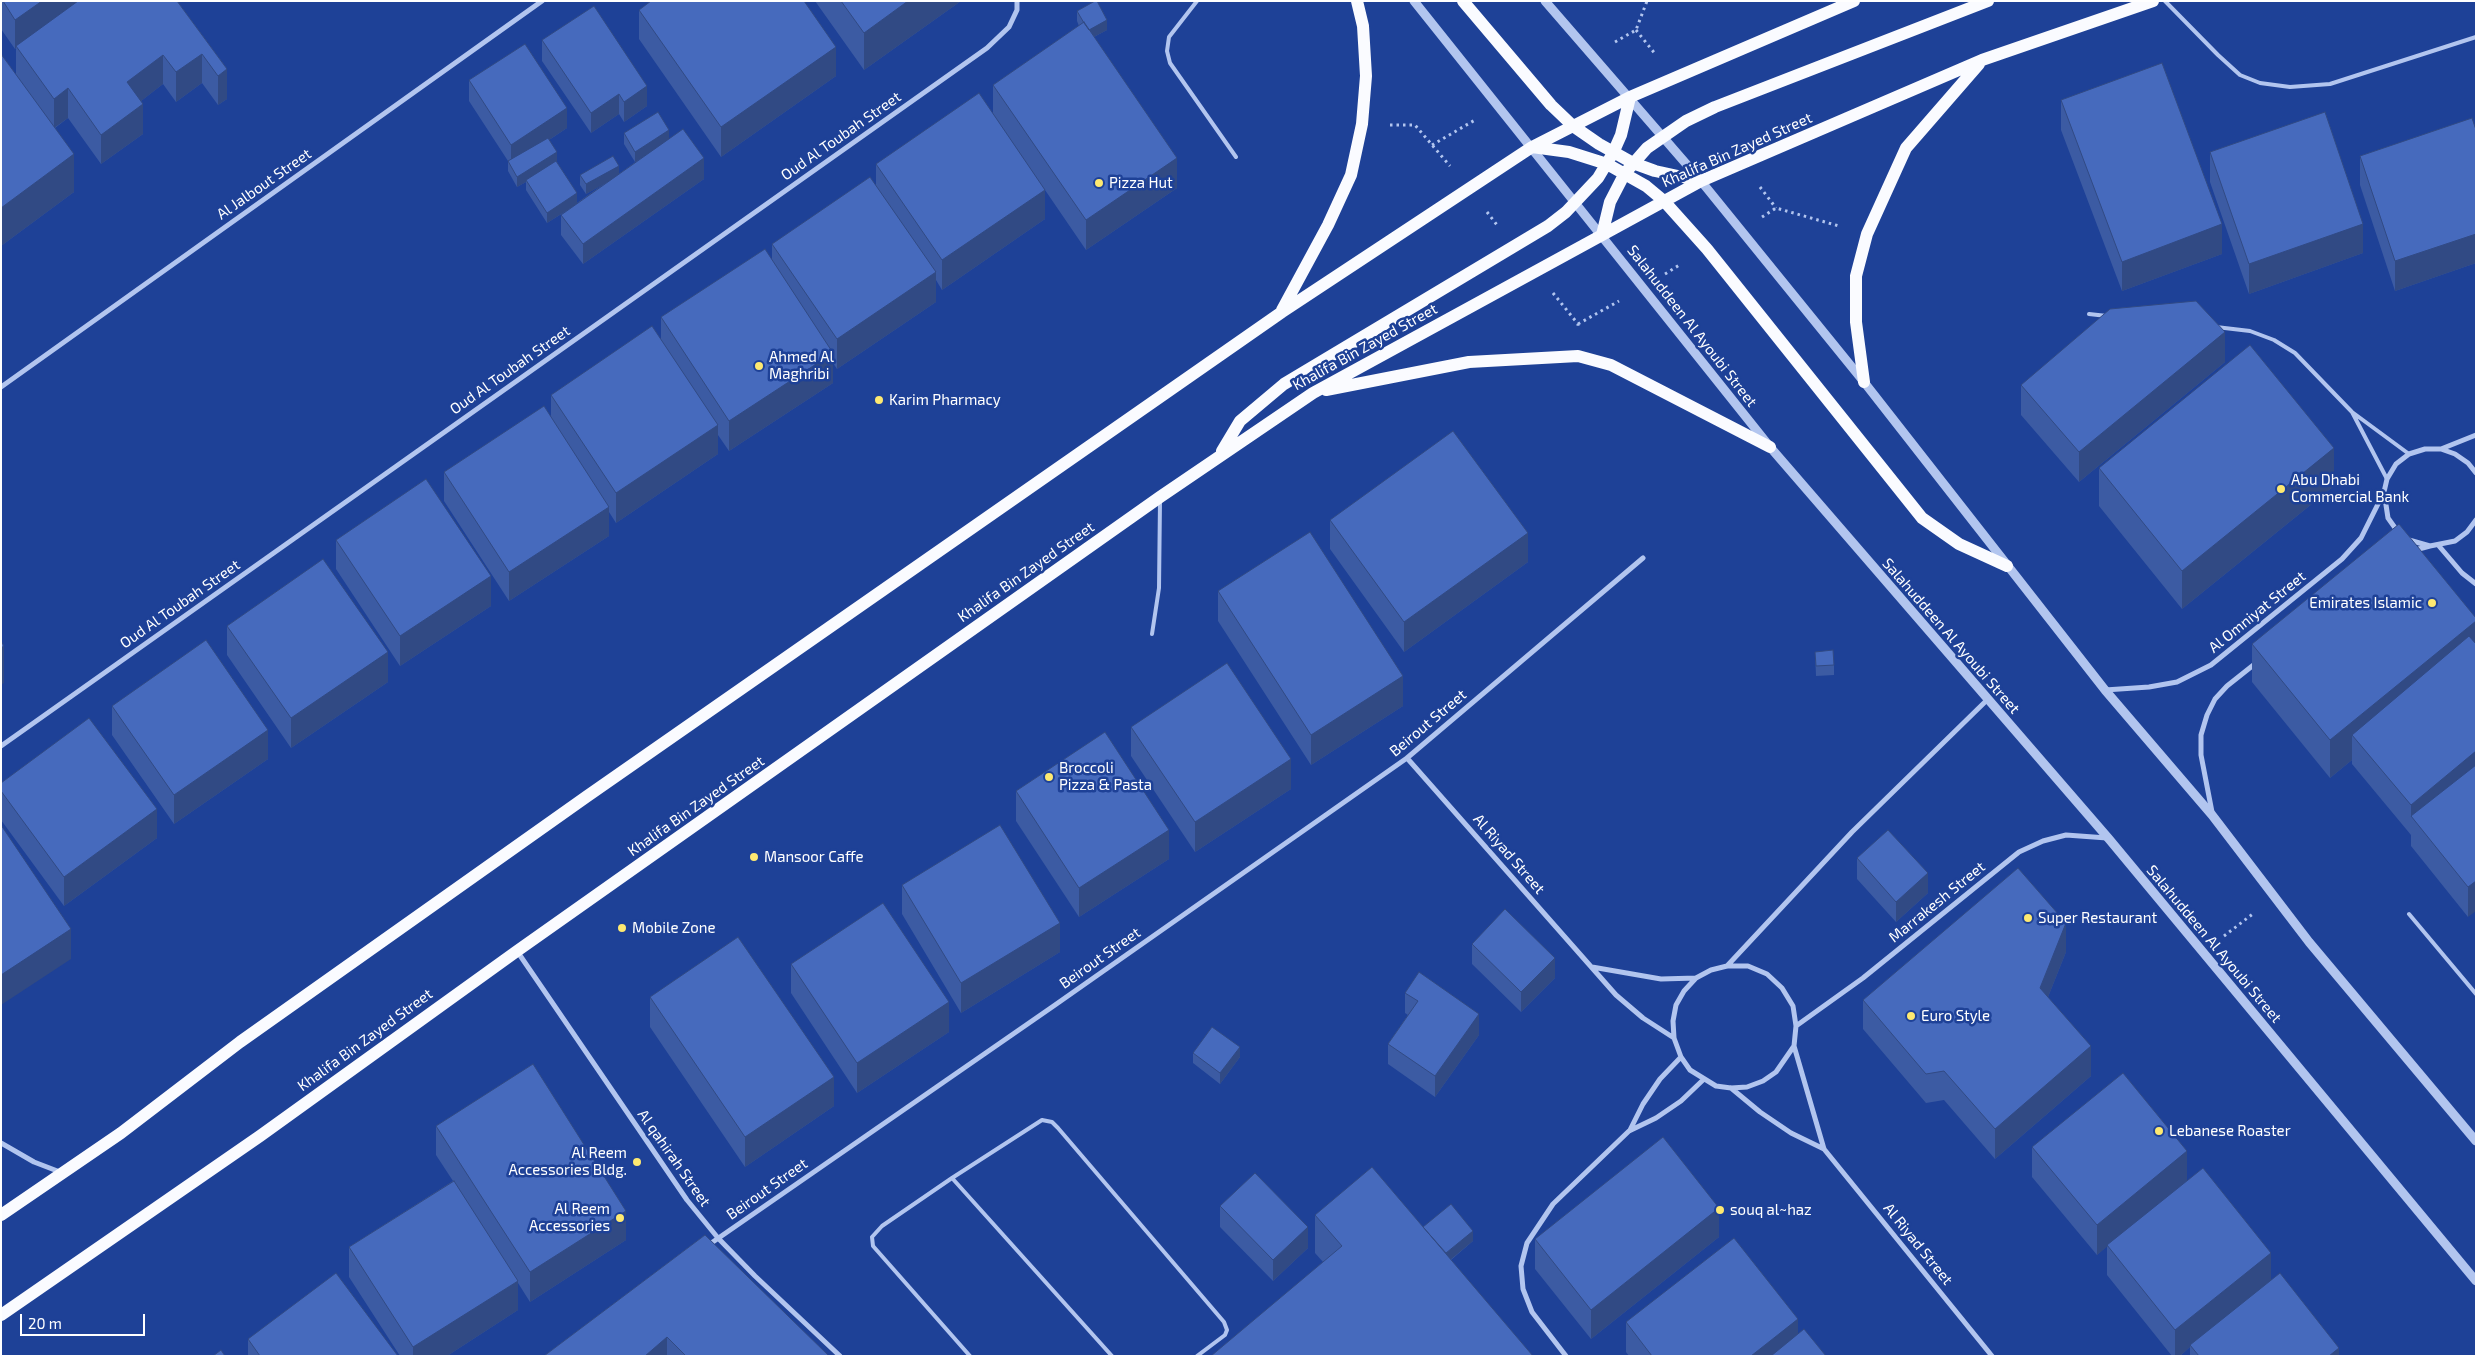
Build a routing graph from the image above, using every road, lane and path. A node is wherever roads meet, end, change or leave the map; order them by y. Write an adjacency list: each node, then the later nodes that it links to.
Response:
1 (542, 1): 36 (street, Al Jalbout Street)
2 (1017, 1): 59 (street, Oud Al Toubah Street)
3 (1197, 1): 19 (lane)
4 (1357, 1): 15 (main road)
5 (1414, 1): 18 (street, Salahuddeen Al Ayoubi Street)
6 (1463, 1): 16 (main road)
7 (1545, 1): 14 (street)
8 (1854, 1): 14 (main road)
9 (1988, 1): 17 (main road)
10 (2153, 1): 13 (main road, Khalifa Bin Zayed Street)
11 (2164, 1): 12 (lane)
12 (2476, 37)
13 (1982, 60): 23 (main road, Khalifa Bin Zayed Street); 35 (main road)
14 (1630, 97): 16 (main road); 17 (street); 20 (main road)
15 (1362, 124): 24 (path); 30 (main road)
16 (1573, 126): 18 (main road); 20 (main road)
17 (1663, 136): 21 (main road); 23 (street)
18 (1532, 147): 20 (main road); 24 (main road); 26 (street, Salahuddeen Al Ayoubi Street)
19 (1236, 157)
20 (1610, 158): 21 (main road); 22 (main road); 26 (main road)
21 (1634, 163): 22 (main road); 23 (main road)
22 (1625, 174): 25 (main road); 27 (main road)
23 (1701, 181): 25 (main road, Khalifa Bin Zayed Street); 35 (street)
24 (1469, 190): 28 (path); 30 (main road)
25 (1664, 201): 27 (main road, Khalifa Bin Zayed Street); 53 (main road)
26 (1576, 203): 27 (street, Salahuddeen Al Ayoubi Street); 28 (main road)
27 (1602, 235): 29 (main road, Khalifa Bin Zayed Street); 40 (street, Salahuddeen Al Ayoubi Street)
28 (1515, 246): 43 (main road)
29 (1535, 272): 34 (path); 37 (main road, Khalifa Bin Zayed Street)
30 (1282, 312): 81 (main road)
31 (2089, 314): 32 (lane)
32 (2118, 317)
33 (2212, 326): 38 (lane)
34 (1578, 356): 37 (main road); 40 (main road)
35 (1864, 382): 53 (street)
36 (1, 387)
37 (1313, 393): 43 (main road, Khalifa Bin Zayed Street)
38 (2352, 412): 42 (lane); 45 (lane)
39 (2476, 435): 41 (street)
40 (1770, 447): 58 (street, Salahuddeen Al Ayoubi Street)
41 (2441, 449): 42 (street); 44 (street)
42 (2410, 454): 45 (street)
43 (1220, 456): 47 (main road, Khalifa Bin Zayed Street)
44 (2476, 474)
45 (2387, 479): 46 (street)
46 (2384, 492): 49 (street); 57 (street, Al Omniyat Street)
47 (1160, 497): 55 (lane); 65 (main road, Khalifa Bin Zayed Street)
48 (2476, 520): 50 (street)
49 (2430, 546): 50 (street); 51 (street)
50 (2439, 546): 54 (street)
51 (2408, 552)
52 (1643, 558): 60 (street, Beirout Street)
53 (2007, 566): 57 (street)
54 (2476, 584)
55 (1152, 634)
56 (2265, 657): 61 (street)
57 (2104, 690): 61 (street)
58 (1987, 700): 62 (street, Salahuddeen Al Ayoubi Street); 67 (street)
59 (1, 746)
60 (1407, 758): 68 (street, Al Riyad Street); 84 (street, Beirout Street)
61 (2212, 815): 78 (street)
62 (2109, 838): 66 (street, Salahuddeen Al Ayoubi Street); 71 (street, Marrakesh Street)
63 (2256, 911): 66 (path)
64 (2409, 914): 70 (lane)
65 (517, 951): 84 (street, Al qahirah Street); 87 (main road, Khalifa Bin Zayed Street)
66 (2204, 952): 86 (street, Salahuddeen Al Ayoubi Street)
67 (1727, 966): 69 (street); 71 (street)
68 (1592, 968): 69 (street); 72 (street, Al Riyad Street)
69 (1696, 978): 72 (street)
70 (2476, 994)
71 (1796, 1026): 73 (street)
72 (1674, 1038): 74 (street)
73 (1794, 1046): 76 (street); 80 (street, Al Riyad Street)
74 (1681, 1057): 75 (street); 77 (street)
75 (1703, 1080): 76 (street); 77 (street)
76 (1731, 1088): 80 (street, Al Riyad Street)
77 (1629, 1130): 92 (street)
78 (2476, 1141)
79 (1, 1143): 81 (street)
80 (1824, 1149): 93 (street, Al Riyad Street)
81 (63, 1173): 83 (main road)
82 (952, 1178): 89 (lane); 90 (lane); 91 (lane)
83 (1, 1215)
84 (718, 1238): 85 (street, Beirout Street); 88 (street, Al qahirah Street)
85 (703, 1249)
86 (2476, 1281)
87 (1, 1315)
88 (840, 1356)
89 (970, 1356)
90 (1112, 1356)
91 (1197, 1356)
92 (1566, 1356)
93 (1992, 1356)

